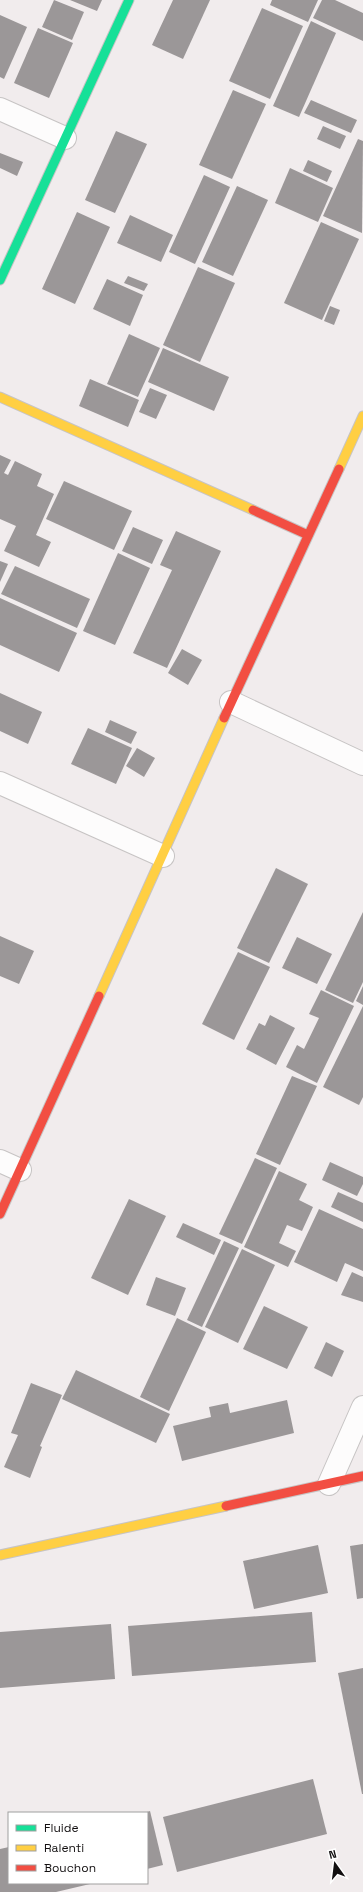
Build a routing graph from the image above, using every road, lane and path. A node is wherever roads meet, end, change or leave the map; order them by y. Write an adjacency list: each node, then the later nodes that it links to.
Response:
1 (129, 0): 3 (street)
2 (0, 109): 3 (street)
3 (65, 138): 4 (street)
4 (0, 280)
5 (0, 397): 7 (street)
6 (363, 416): 7 (street)
7 (308, 535): 8 (street)
8 (231, 702): 9 (street); 11 (street)
9 (363, 764)
10 (0, 783): 11 (street)
11 (163, 856): 13 (street)
12 (0, 1161): 13 (street)
13 (20, 1170): 14 (street)
14 (0, 1214)
15 (363, 1407): 17 (street)
16 (363, 1476): 17 (street)
17 (329, 1484): 18 (street)
18 (0, 1555)

